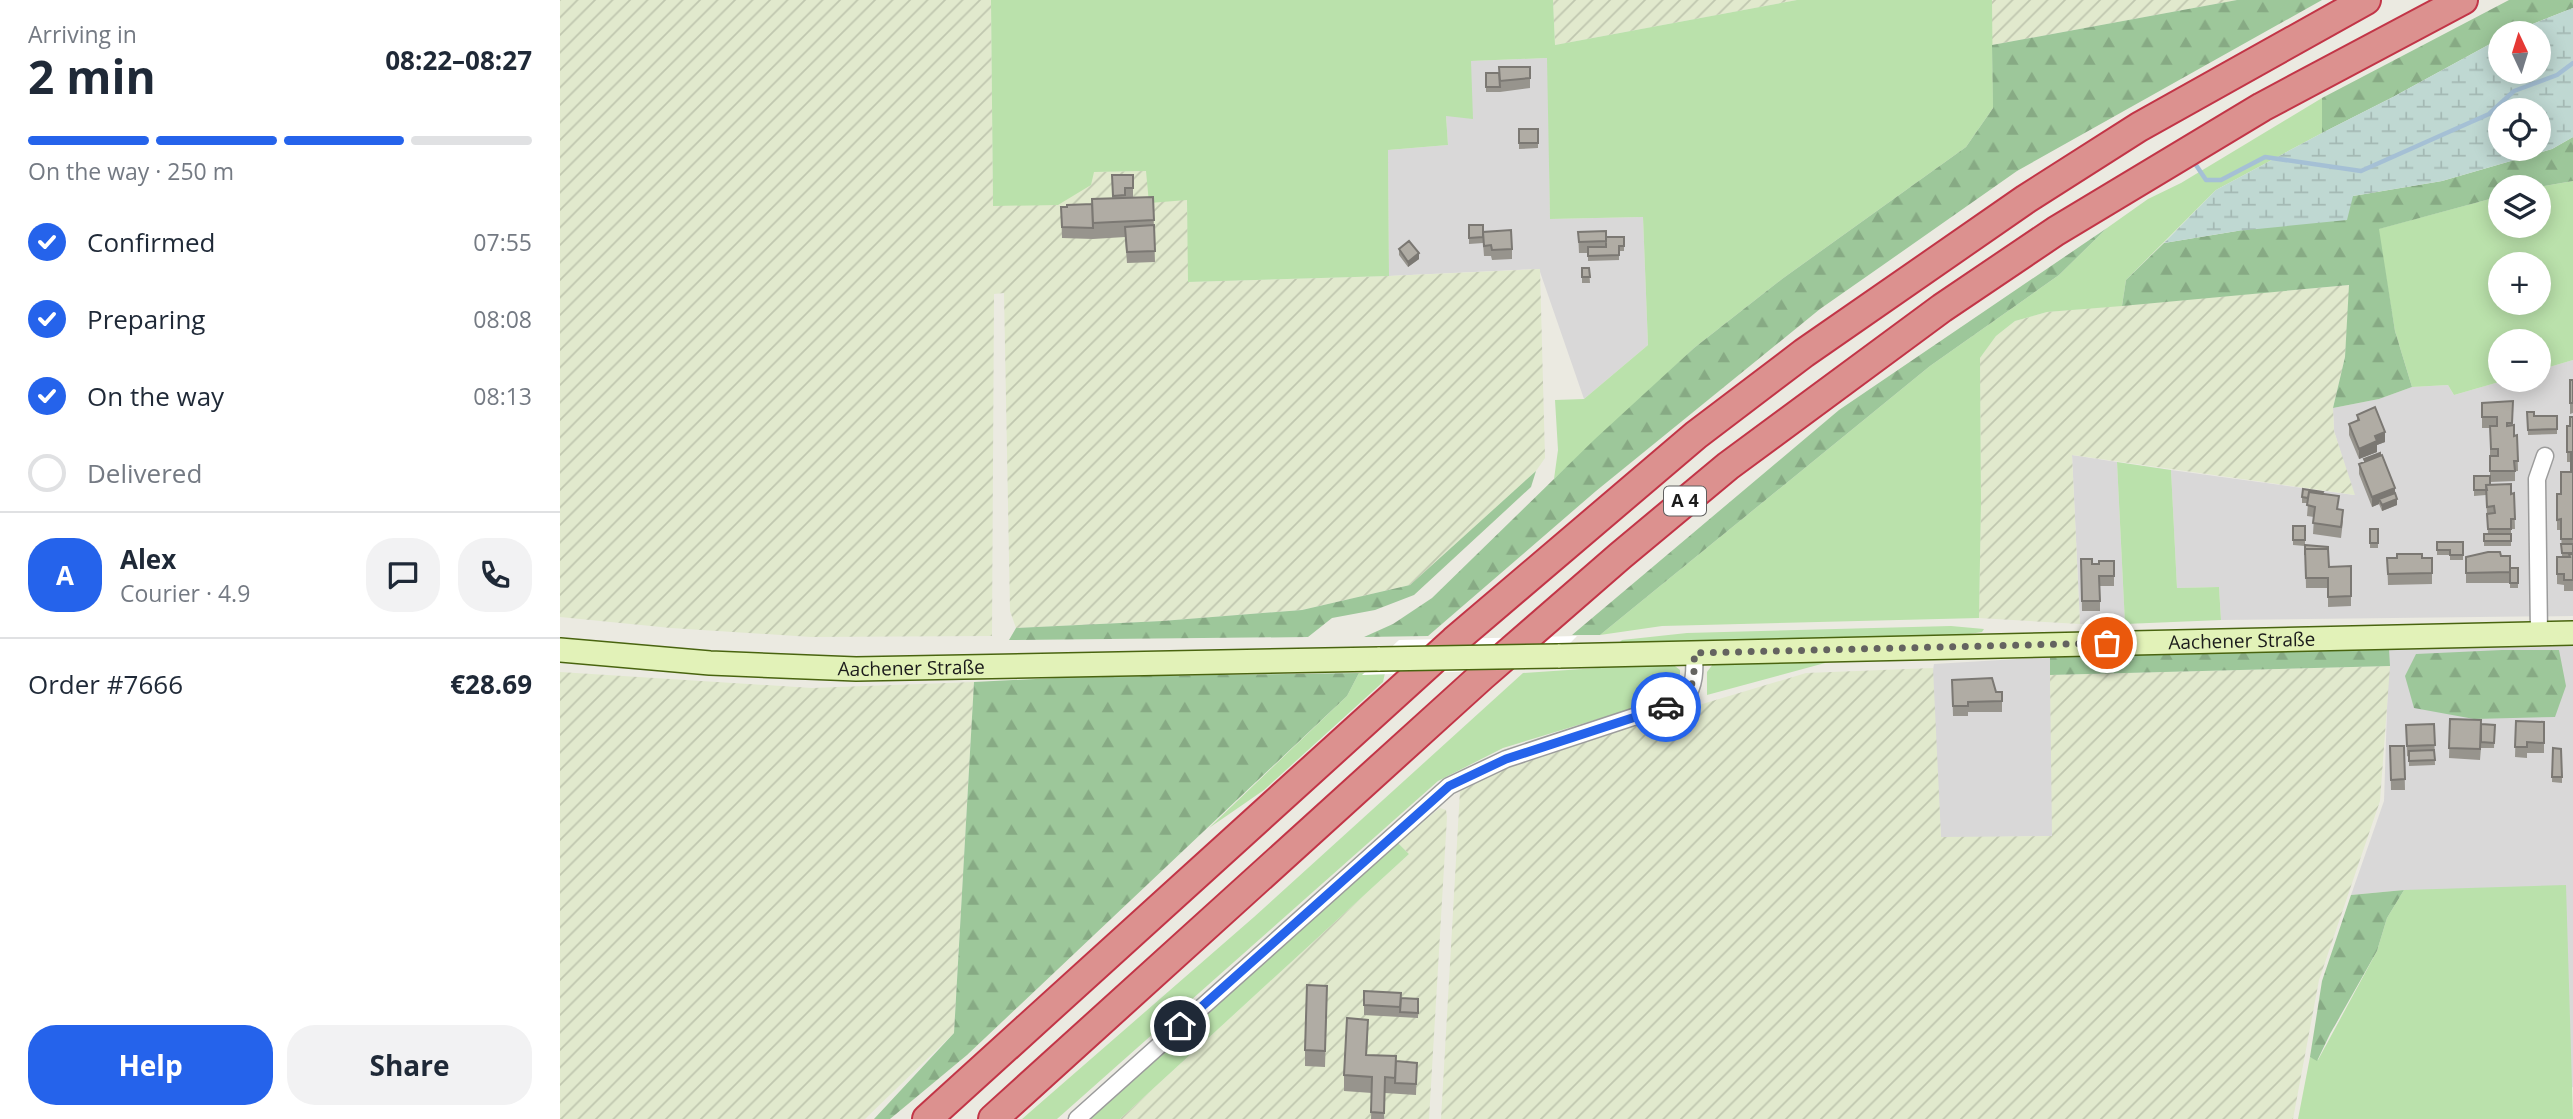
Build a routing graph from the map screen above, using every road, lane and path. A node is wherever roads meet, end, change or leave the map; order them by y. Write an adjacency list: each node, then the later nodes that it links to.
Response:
1 (2366, 0): 8 (highway, A 4)
2 (2463, 0): 9 (highway, A 4)
3 (2545, 456): 5 (street)
4 (2573, 633): 5 (main road, Aachener Straße)
5 (2539, 634): 7 (main road, Aachener Straße)
6 (560, 650): 7 (main road, Aachener Straße, bridge)
7 (1694, 653): 10 (street)
8 (927, 1119)
9 (993, 1119)
10 (1077, 1119)

